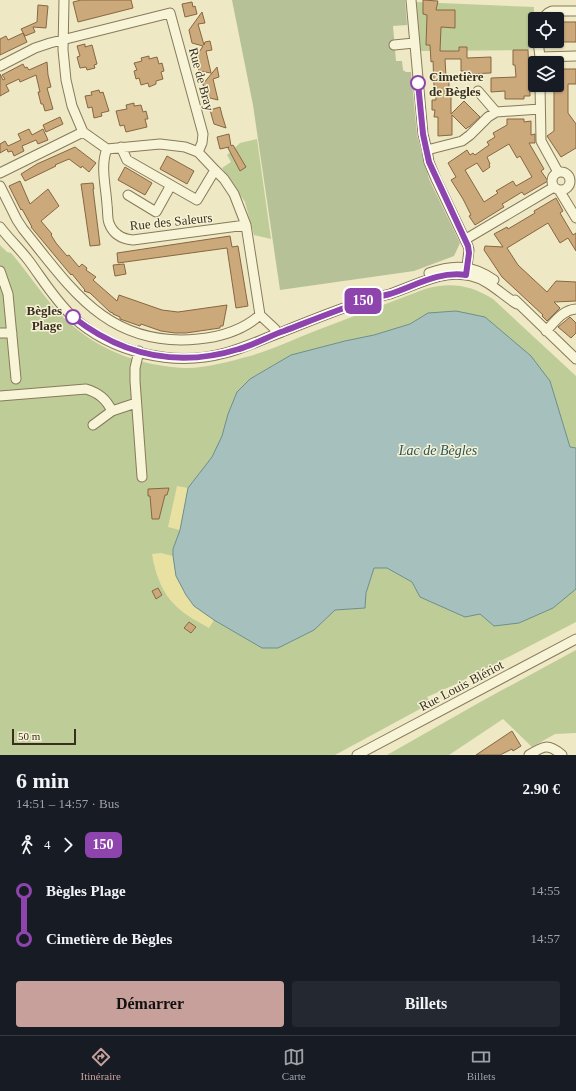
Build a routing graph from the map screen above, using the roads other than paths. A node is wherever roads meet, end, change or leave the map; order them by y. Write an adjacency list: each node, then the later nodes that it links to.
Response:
1 (64, 0): 5 (street)
2 (411, 0): 6 (street)
3 (576, 11): 4 (street)
4 (550, 12)
5 (62, 39): 10 (street); 15 (street); 19 (street, Rue de Bray)
6 (414, 43): 7 (street); 18 (street)
7 (394, 45)
8 (576, 56): 9 (street)
9 (564, 57)
10 (0, 66)
11 (478, 92): 14 (street)
12 (540, 92): 13 (street)
13 (540, 110): 14 (street); 21 (street)
14 (496, 112): 18 (street)
15 (83, 132): 17 (street); 22 (street)
16 (121, 147): 17 (street); 19 (street); 24 (street)
17 (107, 149): 29 (street, Rue des Saleurs)
18 (427, 150): 32 (street)
19 (198, 152): 20 (street)
20 (215, 170): 24 (street); 29 (street)
21 (558, 172): 23 (street); 26 (street)
22 (0, 173)
23 (573, 179): 26 (street)
24 (171, 185): 27 (street)
25 (0, 186): 36 (street)
26 (556, 188): 28 (street); 32 (street)
27 (128, 195)
28 (576, 218)
29 (246, 225): 36 (street)
30 (0, 227): 31 (street)
31 (3, 233): 41 (street)
32 (466, 239): 33 (street)
33 (466, 271): 37 (street); 40 (street)
34 (0, 272): 39 (street)
35 (576, 309): 37 (street)
36 (260, 315): 40 (street)
37 (546, 331): 42 (street)
38 (0, 333): 39 (street)
39 (12, 333): 43 (street)
40 (277, 333): 41 (street)
41 (139, 351): 45 (street)
42 (576, 359)
43 (16, 379)
44 (0, 396): 46 (street)
45 (136, 403): 46 (street); 48 (street)
46 (112, 411): 47 (street)
47 (93, 425)
48 (142, 477)
49 (576, 639): 50 (street, Rue Louis Blériot)
50 (357, 755)
51 (529, 755): 52 (street)
52 (562, 755)

